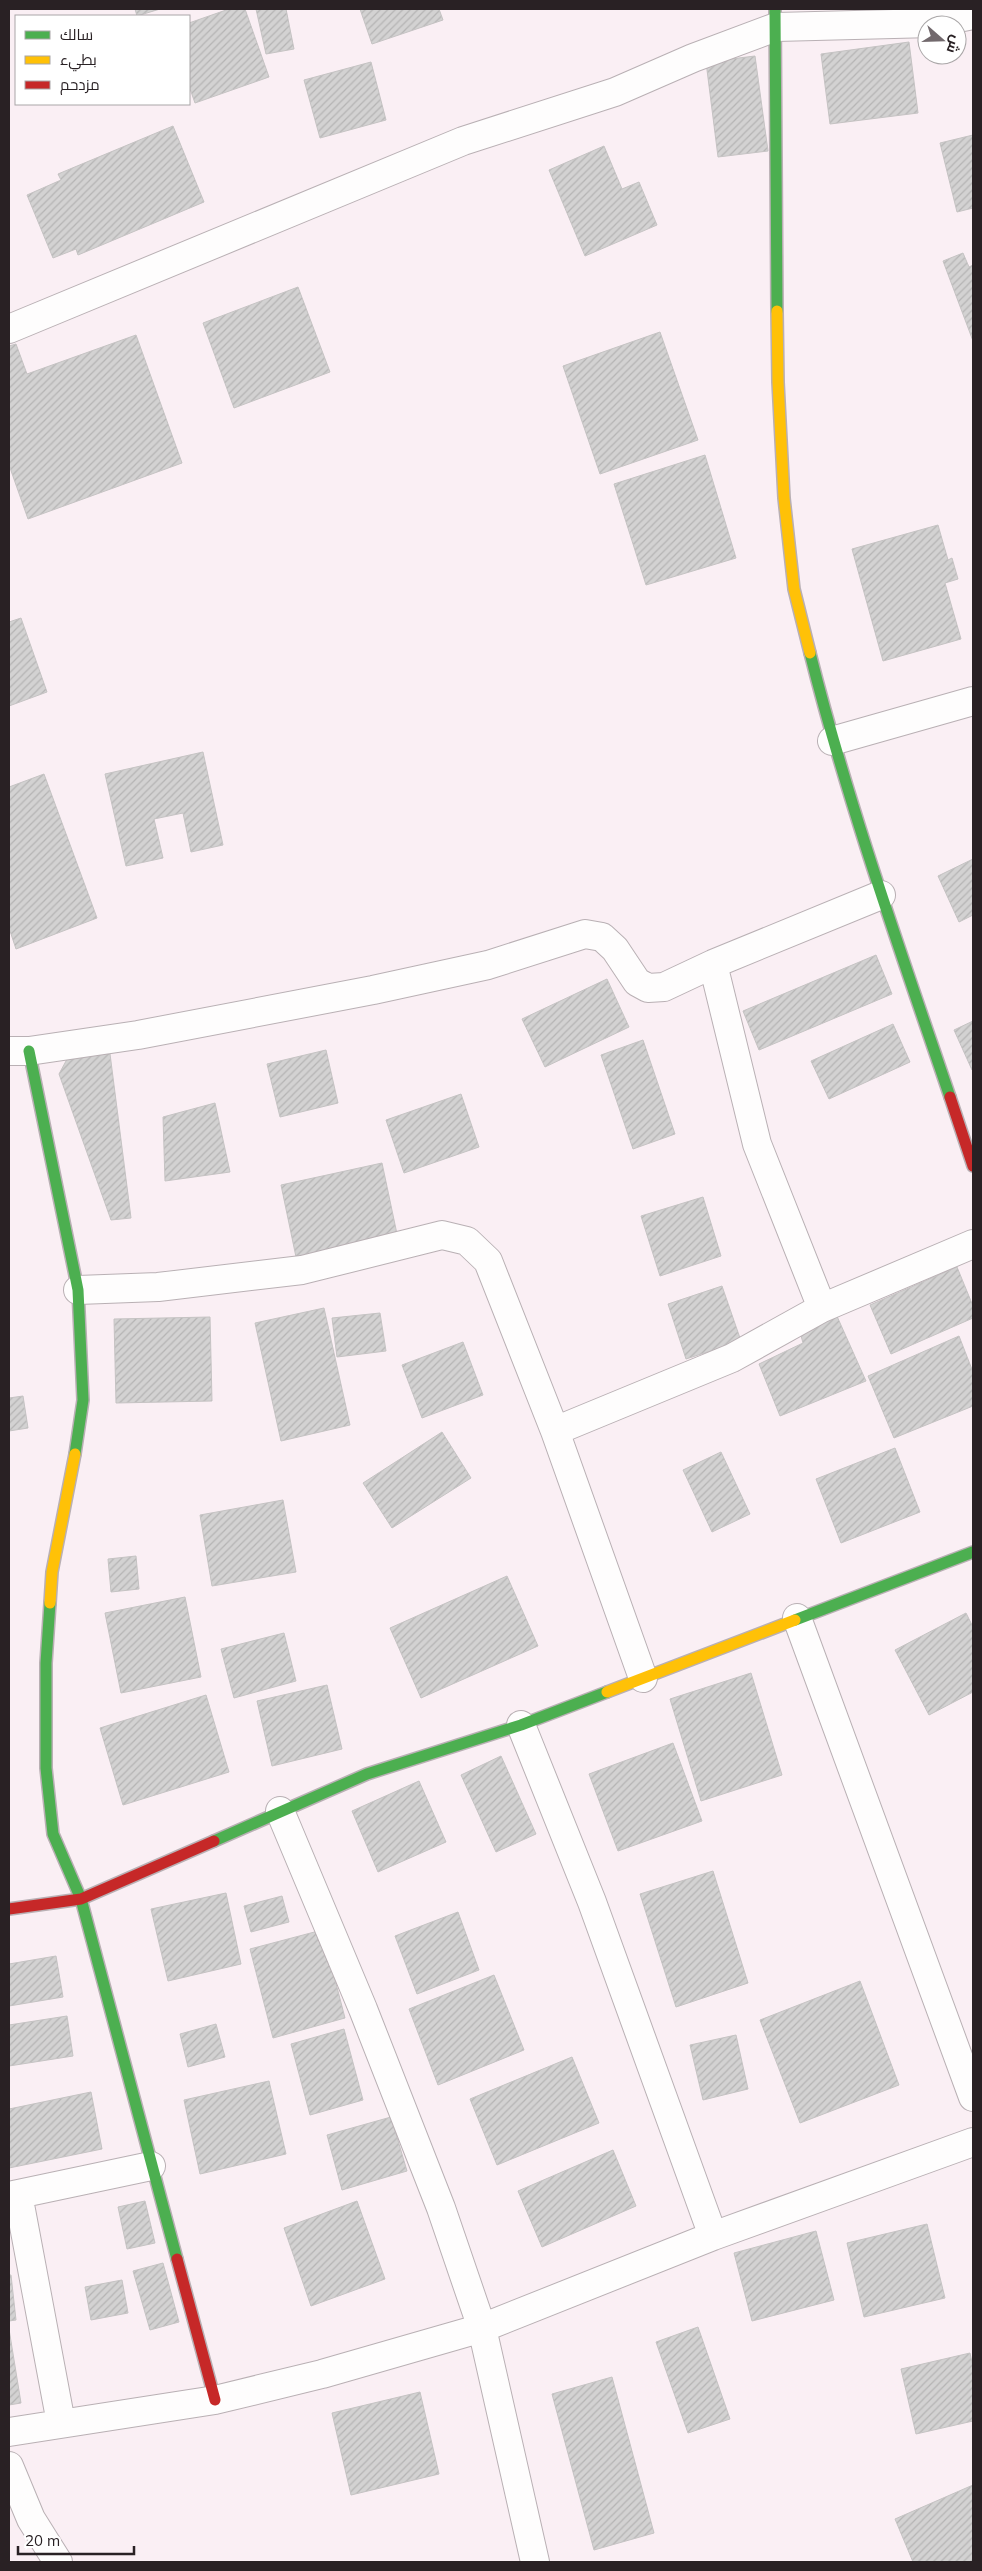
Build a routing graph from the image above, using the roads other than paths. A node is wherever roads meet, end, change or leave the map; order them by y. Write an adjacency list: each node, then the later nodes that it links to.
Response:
1 (973, 15): 2 (street)
2 (776, 18): 3 (street); 5 (street)
3 (9, 329)
4 (973, 702): 5 (street)
5 (832, 741): 6 (street)
6 (881, 896): 7 (street); 9 (street)
7 (713, 964): 8 (street); 12 (street)
8 (19, 1051): 11 (street)
9 (973, 1166)
10 (973, 1244): 12 (street)
11 (78, 1290): 13 (street); 19 (street)
12 (822, 1308): 13 (street)
13 (555, 1431): 16 (street)
14 (973, 1552): 15 (street)
15 (797, 1618): 16 (street); 21 (street)
16 (643, 1678): 17 (street)
17 (520, 1725): 18 (street); 25 (street)
18 (280, 1811): 19 (street); 26 (street)
19 (81, 1900): 20 (street); 23 (street)
20 (9, 1909)
21 (973, 2097)
22 (973, 2142): 25 (street)
23 (151, 2166): 24 (street); 27 (street)
24 (14, 2195): 28 (street)
25 (713, 2236): 26 (street)
26 (482, 2328): 27 (street); 32 (street)
27 (215, 2400): 28 (street)
28 (61, 2423): 29 (street)
29 (9, 2432)
30 (9, 2466): 31 (street)
31 (58, 2562)
32 (535, 2562)

